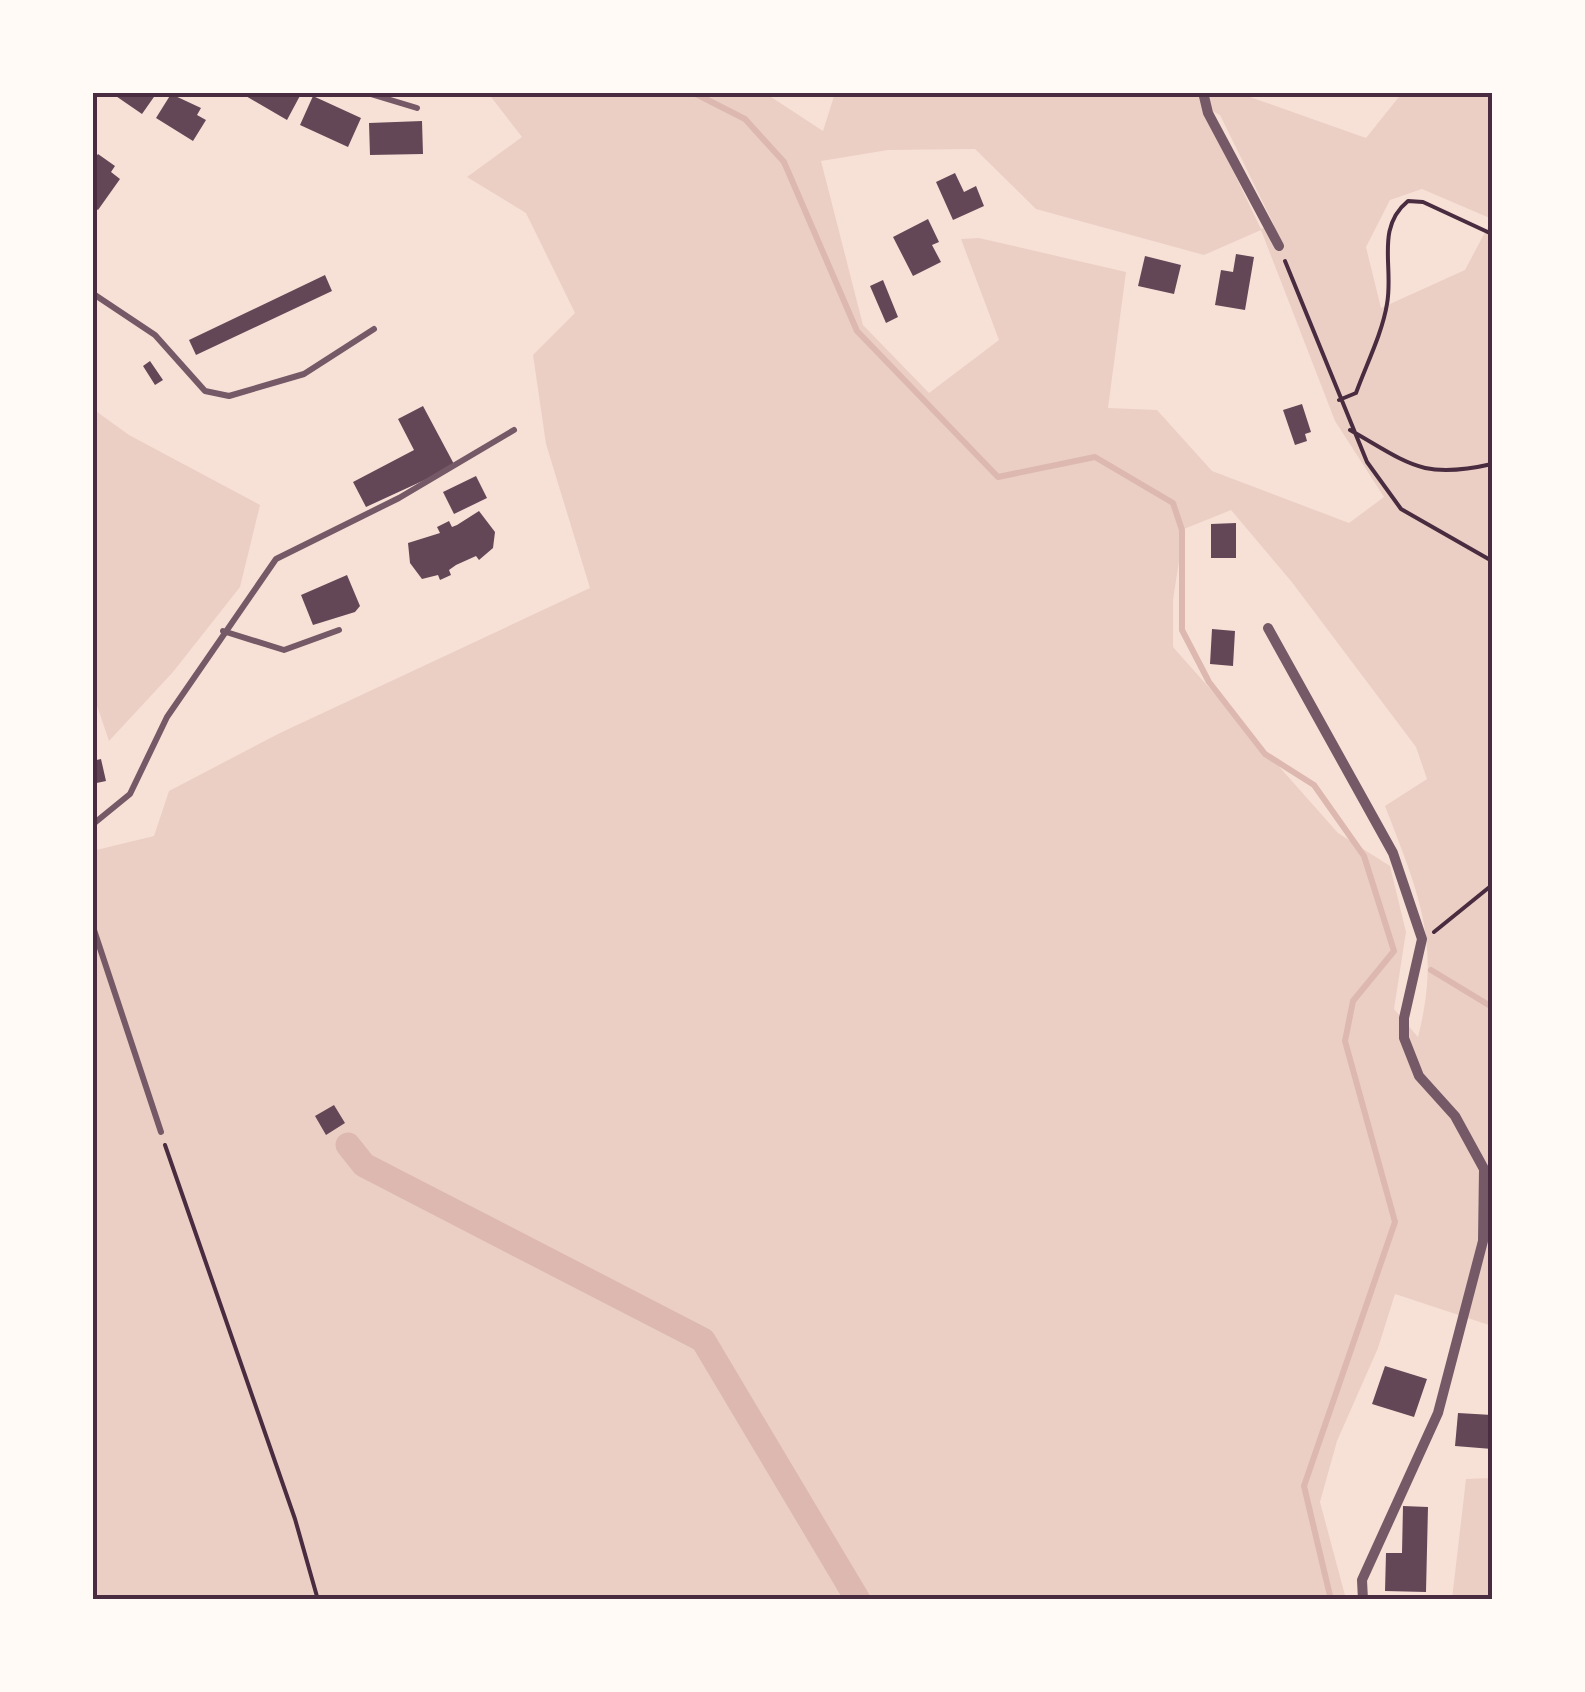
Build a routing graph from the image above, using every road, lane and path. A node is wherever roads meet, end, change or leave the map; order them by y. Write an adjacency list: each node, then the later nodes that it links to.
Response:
1 (364, 92): 3 (lane)
2 (1202, 92): 5 (street)
3 (417, 108)
4 (1492, 234): 8 (path)
5 (1279, 246): 8 (path)
6 (92, 293): 7 (lane)
7 (374, 329)
8 (1339, 400): 10 (path)
9 (514, 430): 15 (lane)
10 (1350, 430): 11 (path); 12 (path)
11 (1492, 464)
12 (1492, 561)
13 (1268, 628): 19 (street)
14 (339, 630): 15 (lane)
15 (223, 631): 16 (lane)
16 (92, 825)
17 (1492, 885): 19 (path)
18 (92, 924): 20 (lane)
19 (1422, 940): 22 (street)
20 (161, 1132): 21 (path)
21 (318, 1600)
22 (1364, 1600)

